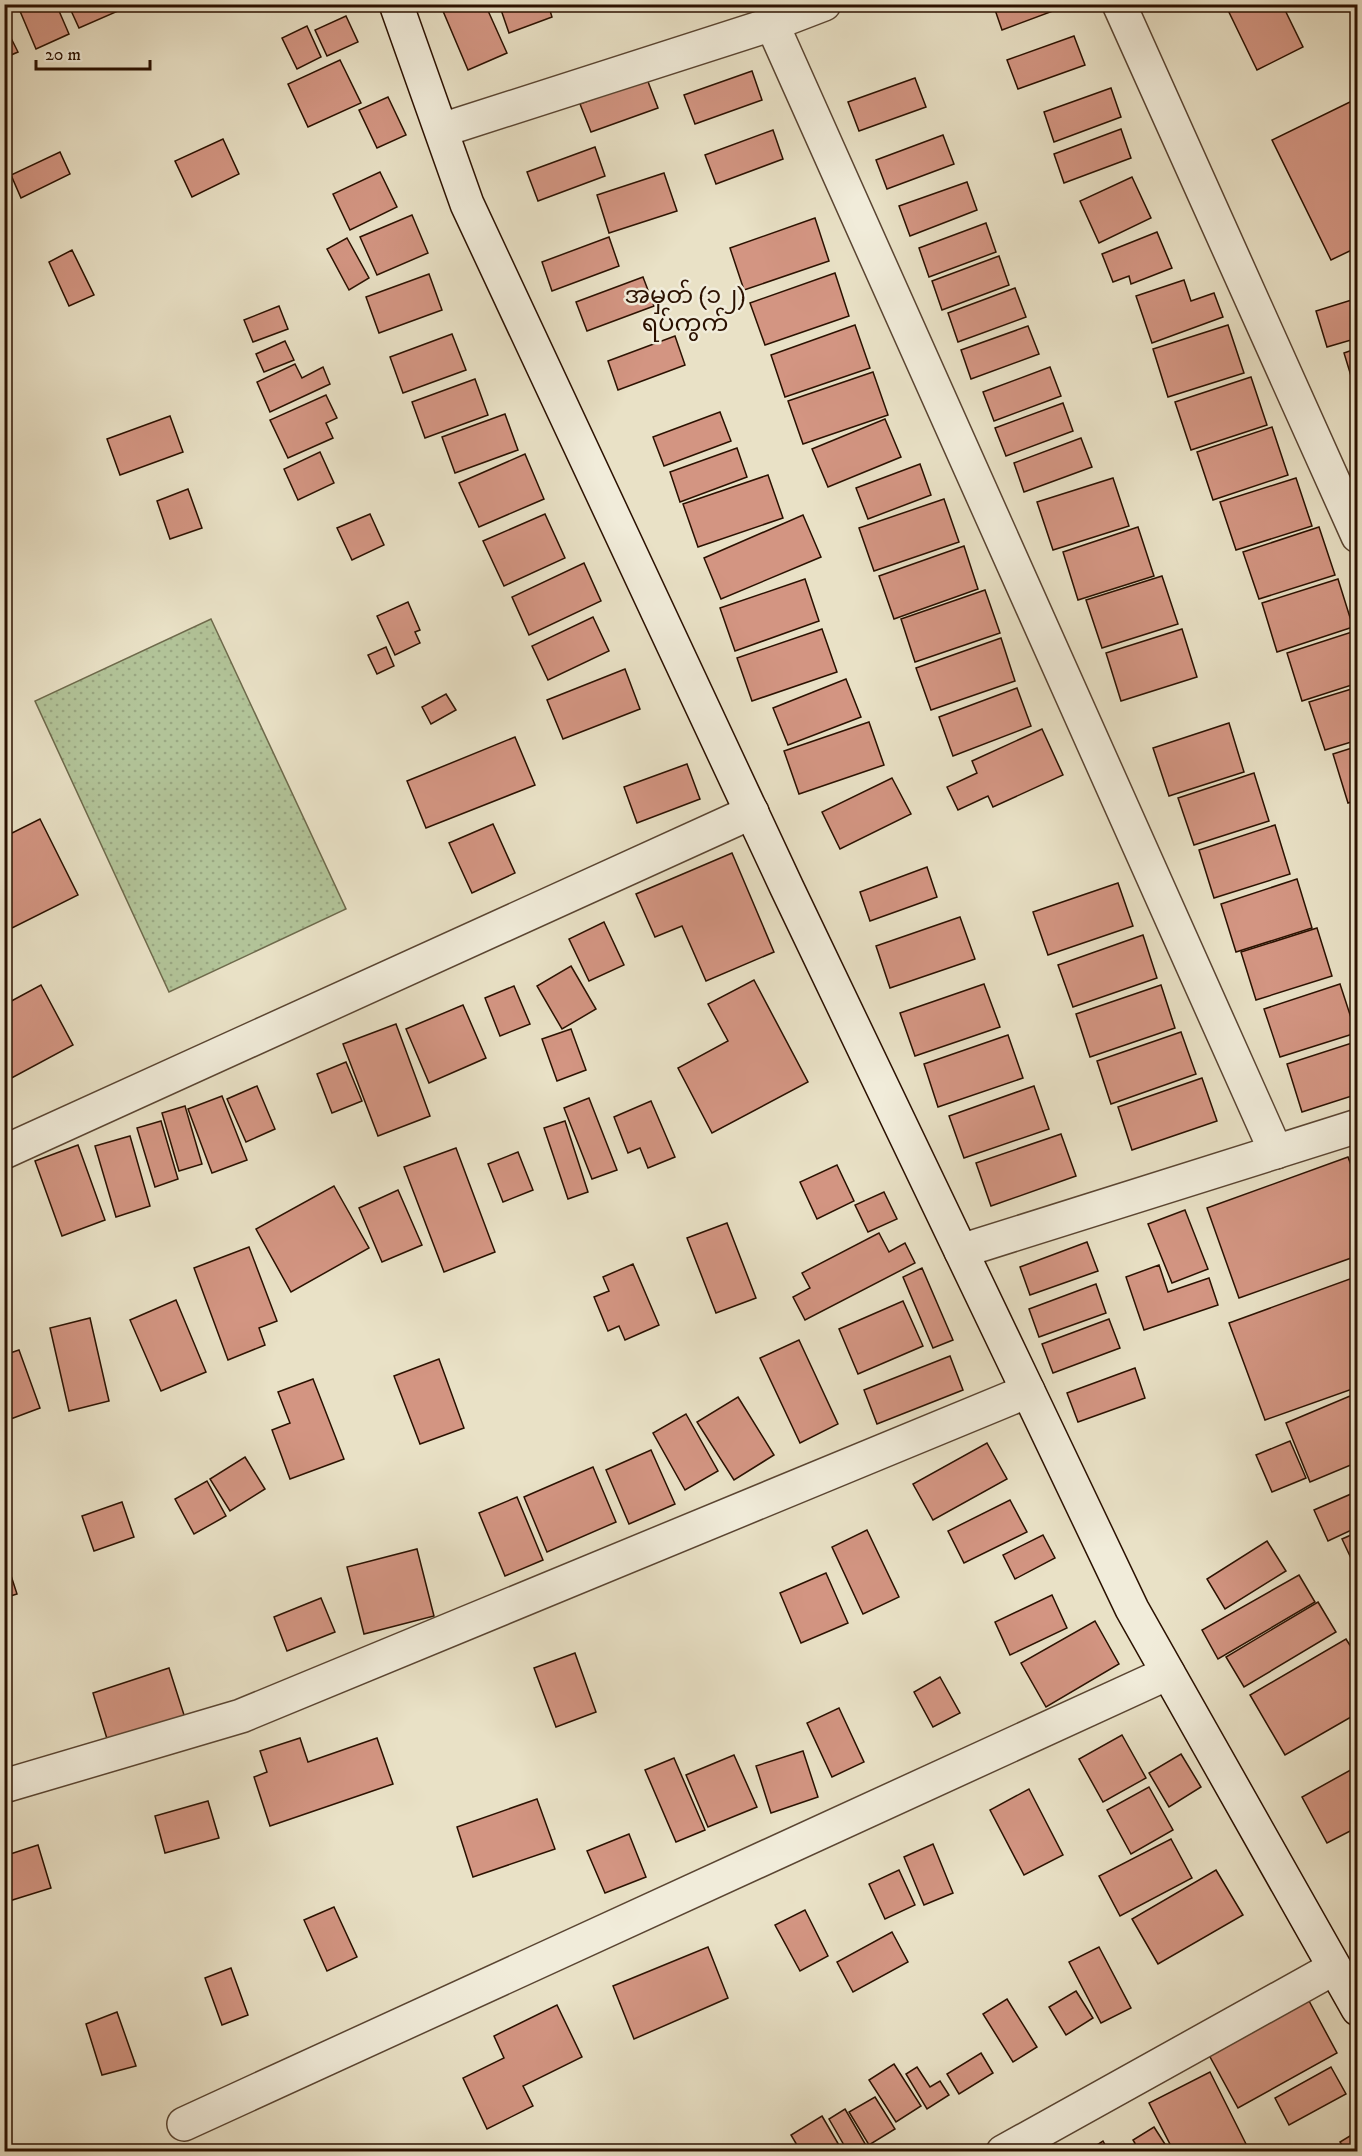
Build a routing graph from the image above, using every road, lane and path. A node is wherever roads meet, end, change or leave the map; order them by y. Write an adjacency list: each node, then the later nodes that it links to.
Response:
1 (396, 4): 5 (street)
2 (824, 4): 4 (street)
3 (1119, 4): 6 (street)
4 (772, 24): 5 (street); 10 (street)
5 (441, 130): 7 (street)
6 (1358, 536)
7 (752, 812): 9 (street); 11 (street)
8 (1358, 1126): 10 (street)
9 (4, 1152)
10 (1276, 1152): 11 (street)
11 (961, 1251): 12 (street)
12 (1028, 1391): 13 (street); 14 (street)
13 (1168, 1672): 15 (street); 17 (street)
14 (4, 1786)
15 (1334, 1968): 16 (street); 18 (street)
16 (1358, 2009)
17 (184, 2124)
18 (1003, 2151)

